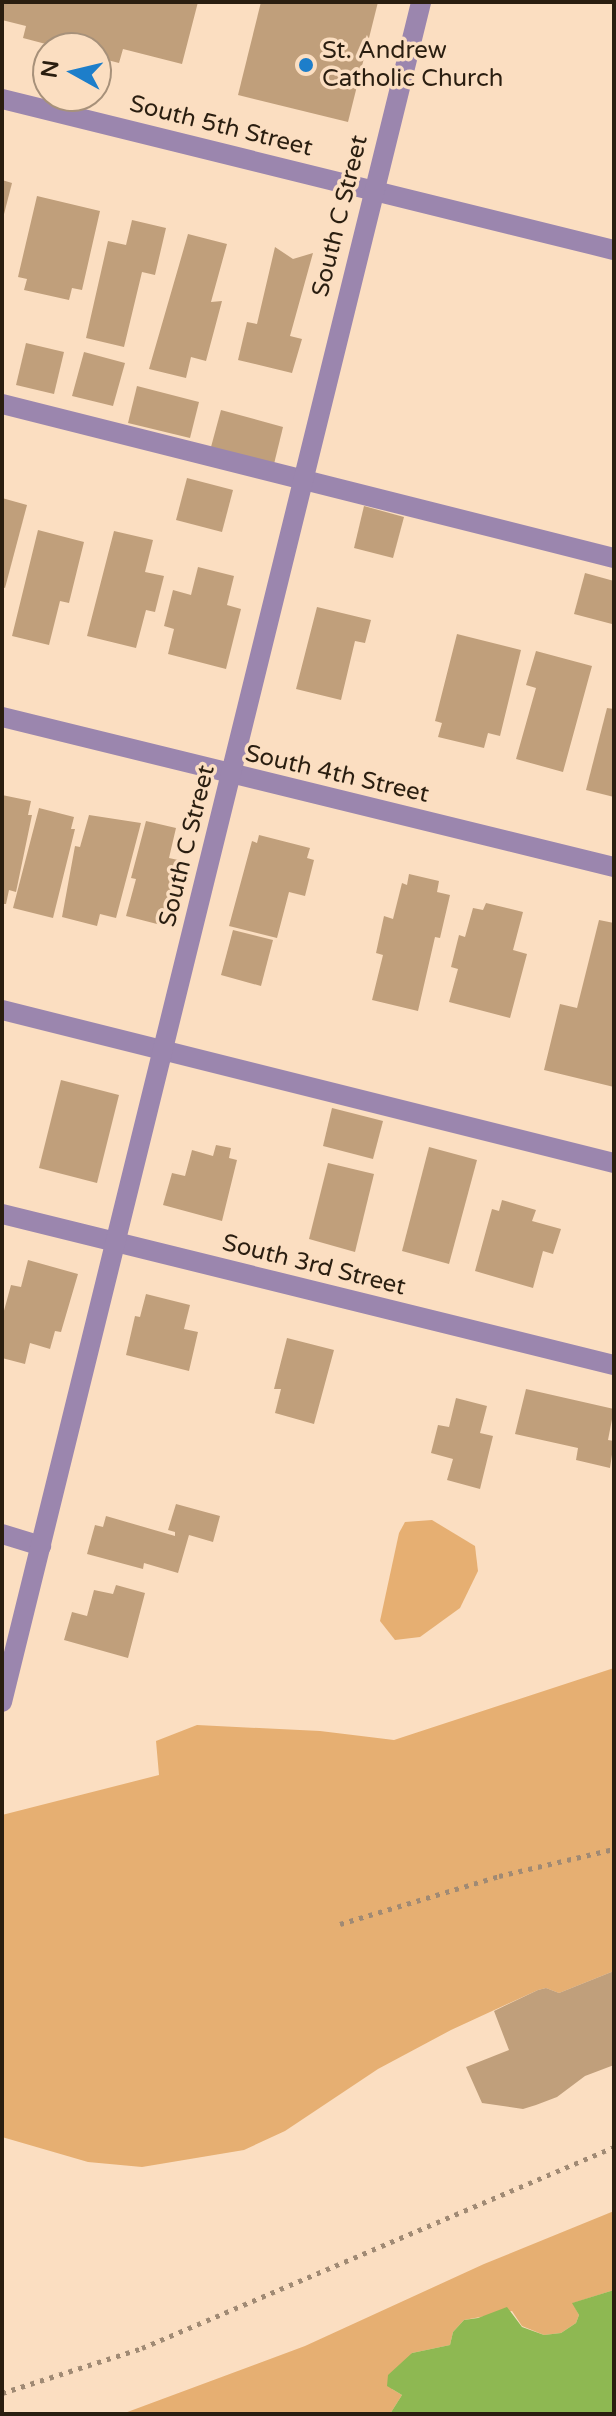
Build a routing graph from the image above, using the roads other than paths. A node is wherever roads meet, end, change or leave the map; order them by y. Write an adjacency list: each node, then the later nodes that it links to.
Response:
1 (421, 2): 3 (street, South C Street)
2 (2, 99): 3 (street, South 5th Street)
3 (373, 190): 4 (street, South 5th Street); 6 (street, South C Street)
4 (614, 250)
5 (2, 404): 6 (street)
6 (303, 481): 7 (street); 9 (street, South C Street)
7 (614, 558)
8 (2, 717): 9 (street, South 4th Street)
9 (231, 775): 10 (street, South 4th Street); 12 (street, South C Street)
10 (614, 867)
11 (2, 1010): 12 (street)
12 (164, 1051): 13 (street); 15 (street, South C Street)
13 (614, 1163)
14 (2, 1214): 15 (street, South 3rd Street)
15 (118, 1243): 16 (street, South 3rd Street); 18 (street, South C Street)
16 (614, 1365)
17 (2, 1534): 18 (street)
18 (41, 1546): 19 (street, South C Street)
19 (2, 1702)

